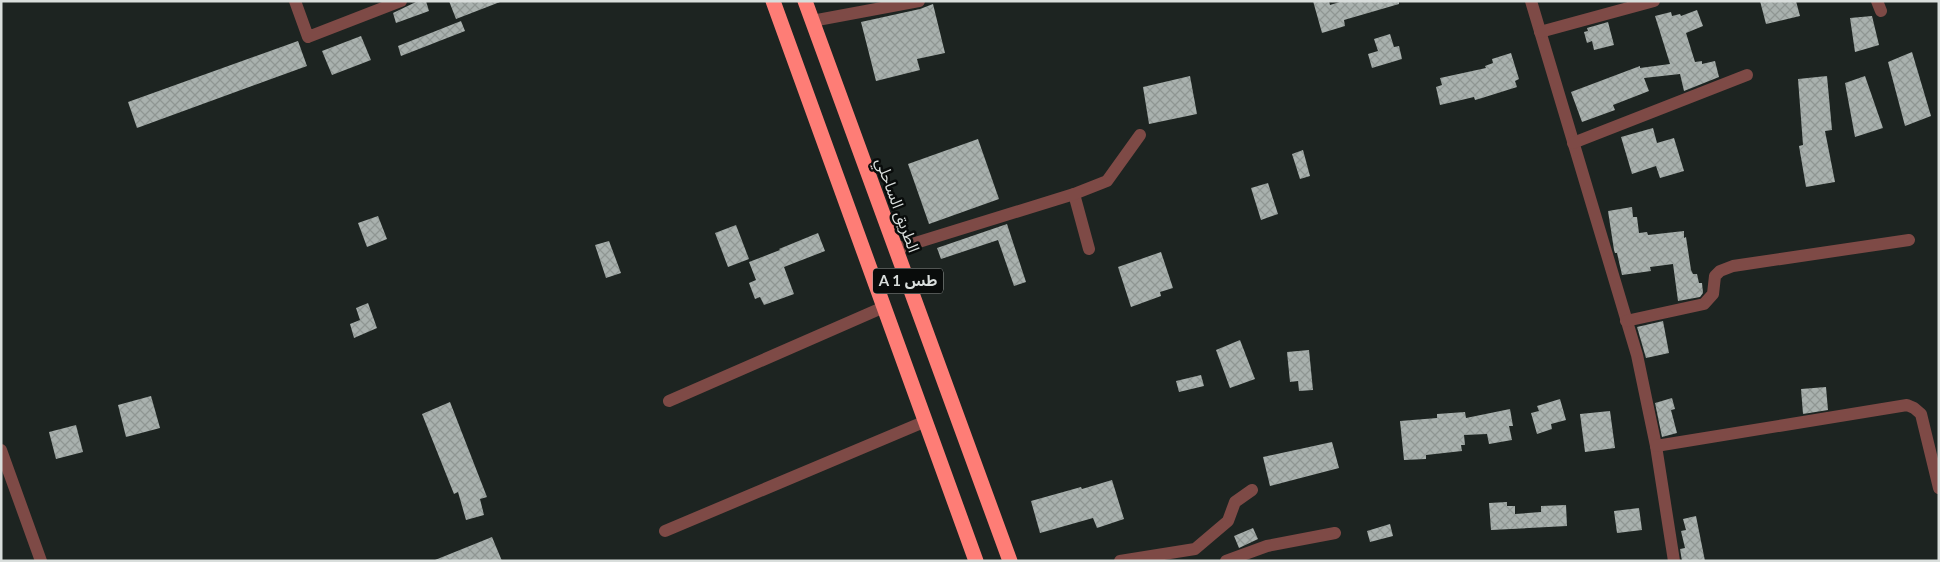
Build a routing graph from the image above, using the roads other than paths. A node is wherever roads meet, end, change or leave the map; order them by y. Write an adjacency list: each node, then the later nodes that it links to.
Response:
1 (295, 1): 2 (street)
2 (401, 1)
3 (773, 1): 17 (highway, A 1 طس)
4 (805, 1): 8 (highway, الطريق الساحلي / A 1 طس)
5 (919, 1): 8 (street)
6 (1531, 1): 9 (street)
7 (1654, 1): 9 (street)
8 (812, 21): 15 (highway, الطريق الساحلي / A 1 طس)
9 (1540, 32): 12 (street)
10 (1748, 76): 12 (street)
11 (1140, 135): 13 (street)
12 (1573, 143): 18 (street)
13 (1074, 194): 15 (street); 16 (street)
14 (1909, 240): 18 (street)
15 (896, 249): 29 (highway, الطريق الساحلي / A 1 طس)
16 (1089, 249)
17 (884, 307): 19 (street); 20 (highway, A 1 طس)
18 (1626, 321): 21 (street)
19 (669, 401)
20 (926, 421): 25 (street); 28 (highway, A 1 طس)
21 (1656, 446): 23 (street); 32 (street)
22 (1, 450): 27 (street)
23 (1939, 488)
24 (1252, 490): 30 (street)
25 (664, 531)
26 (1335, 533): 31 (street)
27 (41, 561)
28 (976, 561)
29 (1010, 561)
30 (1120, 561)
31 (1226, 561)
32 (1674, 561)

